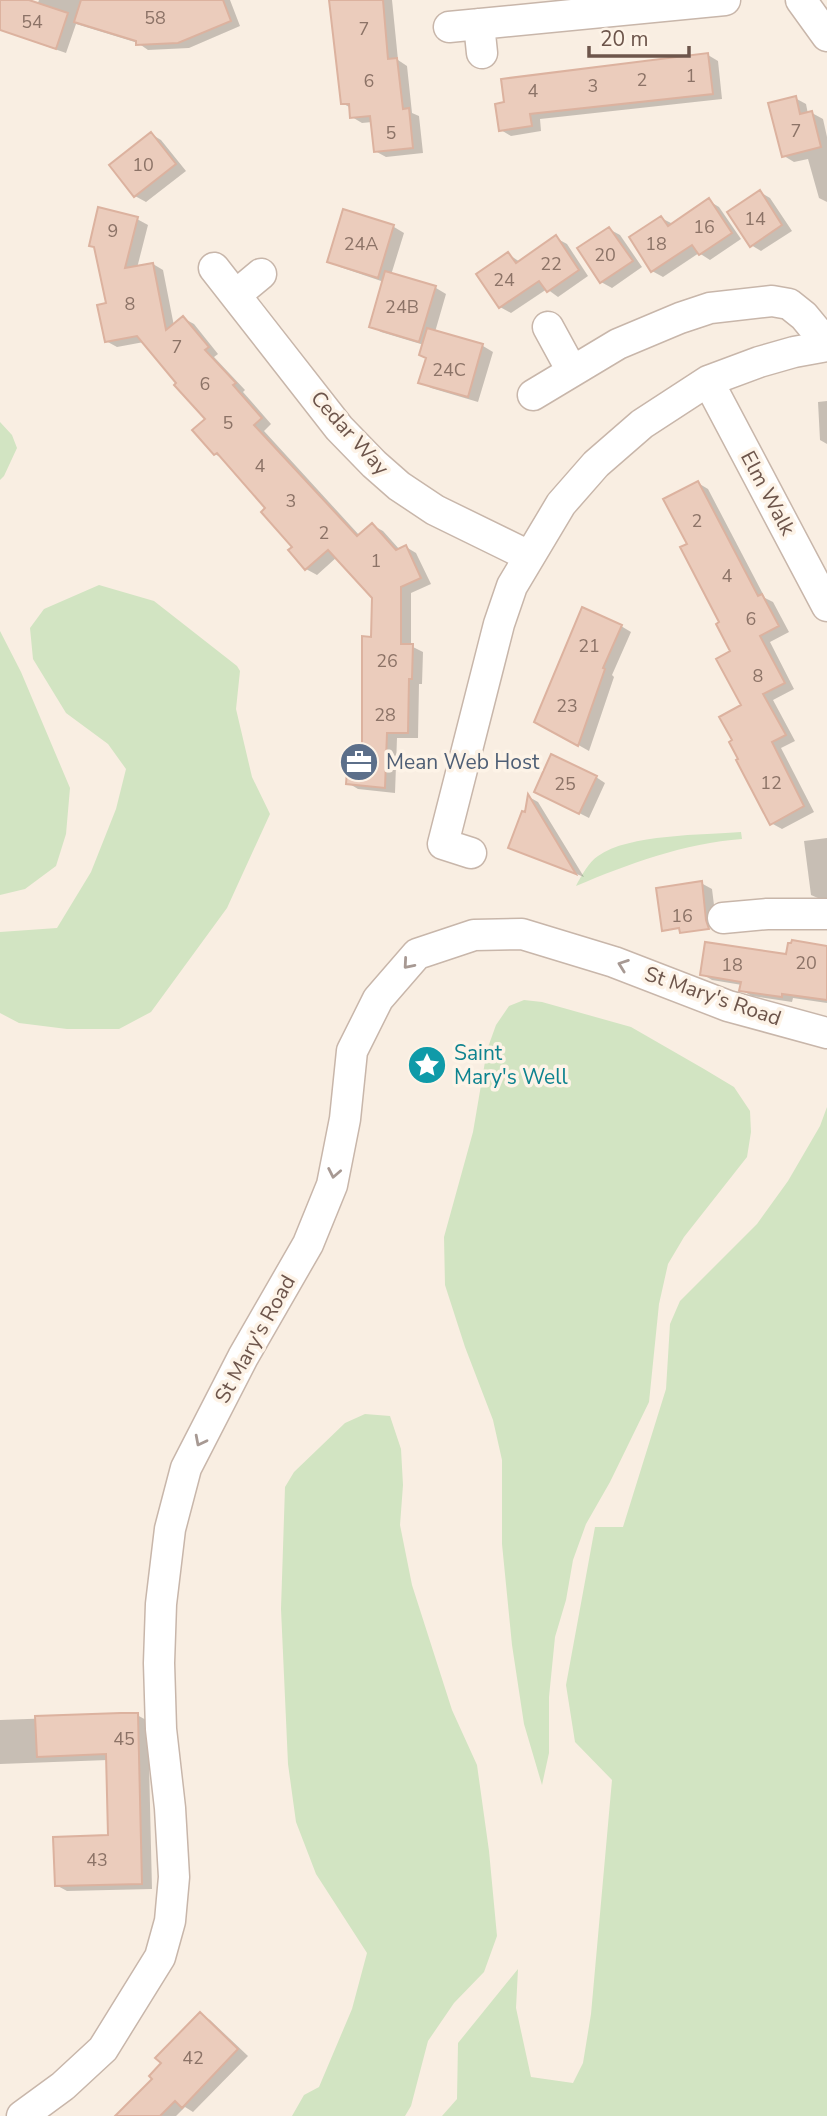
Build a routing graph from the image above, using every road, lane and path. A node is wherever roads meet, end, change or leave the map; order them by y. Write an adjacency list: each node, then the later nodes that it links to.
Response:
1 (725, 0): 3 (street)
2 (801, 0): 4 (street)
3 (449, 27)
4 (827, 36)
5 (215, 268): 7 (street, Cedar Way)
6 (261, 274): 7 (street)
7 (237, 294): 13 (street, Cedar Way)
8 (548, 327): 10 (street)
9 (827, 345): 10 (street); 11 (street)
10 (572, 371): 12 (street)
11 (708, 381): 13 (street); 14 (street, Elm Walk)
12 (533, 395)
13 (529, 556): 15 (street)
14 (827, 606)
15 (471, 853)
16 (827, 914): 17 (street)
17 (723, 918)
18 (827, 1033): 19 (street, St Mary's Road, one-way to 19)
19 (22, 2116)

